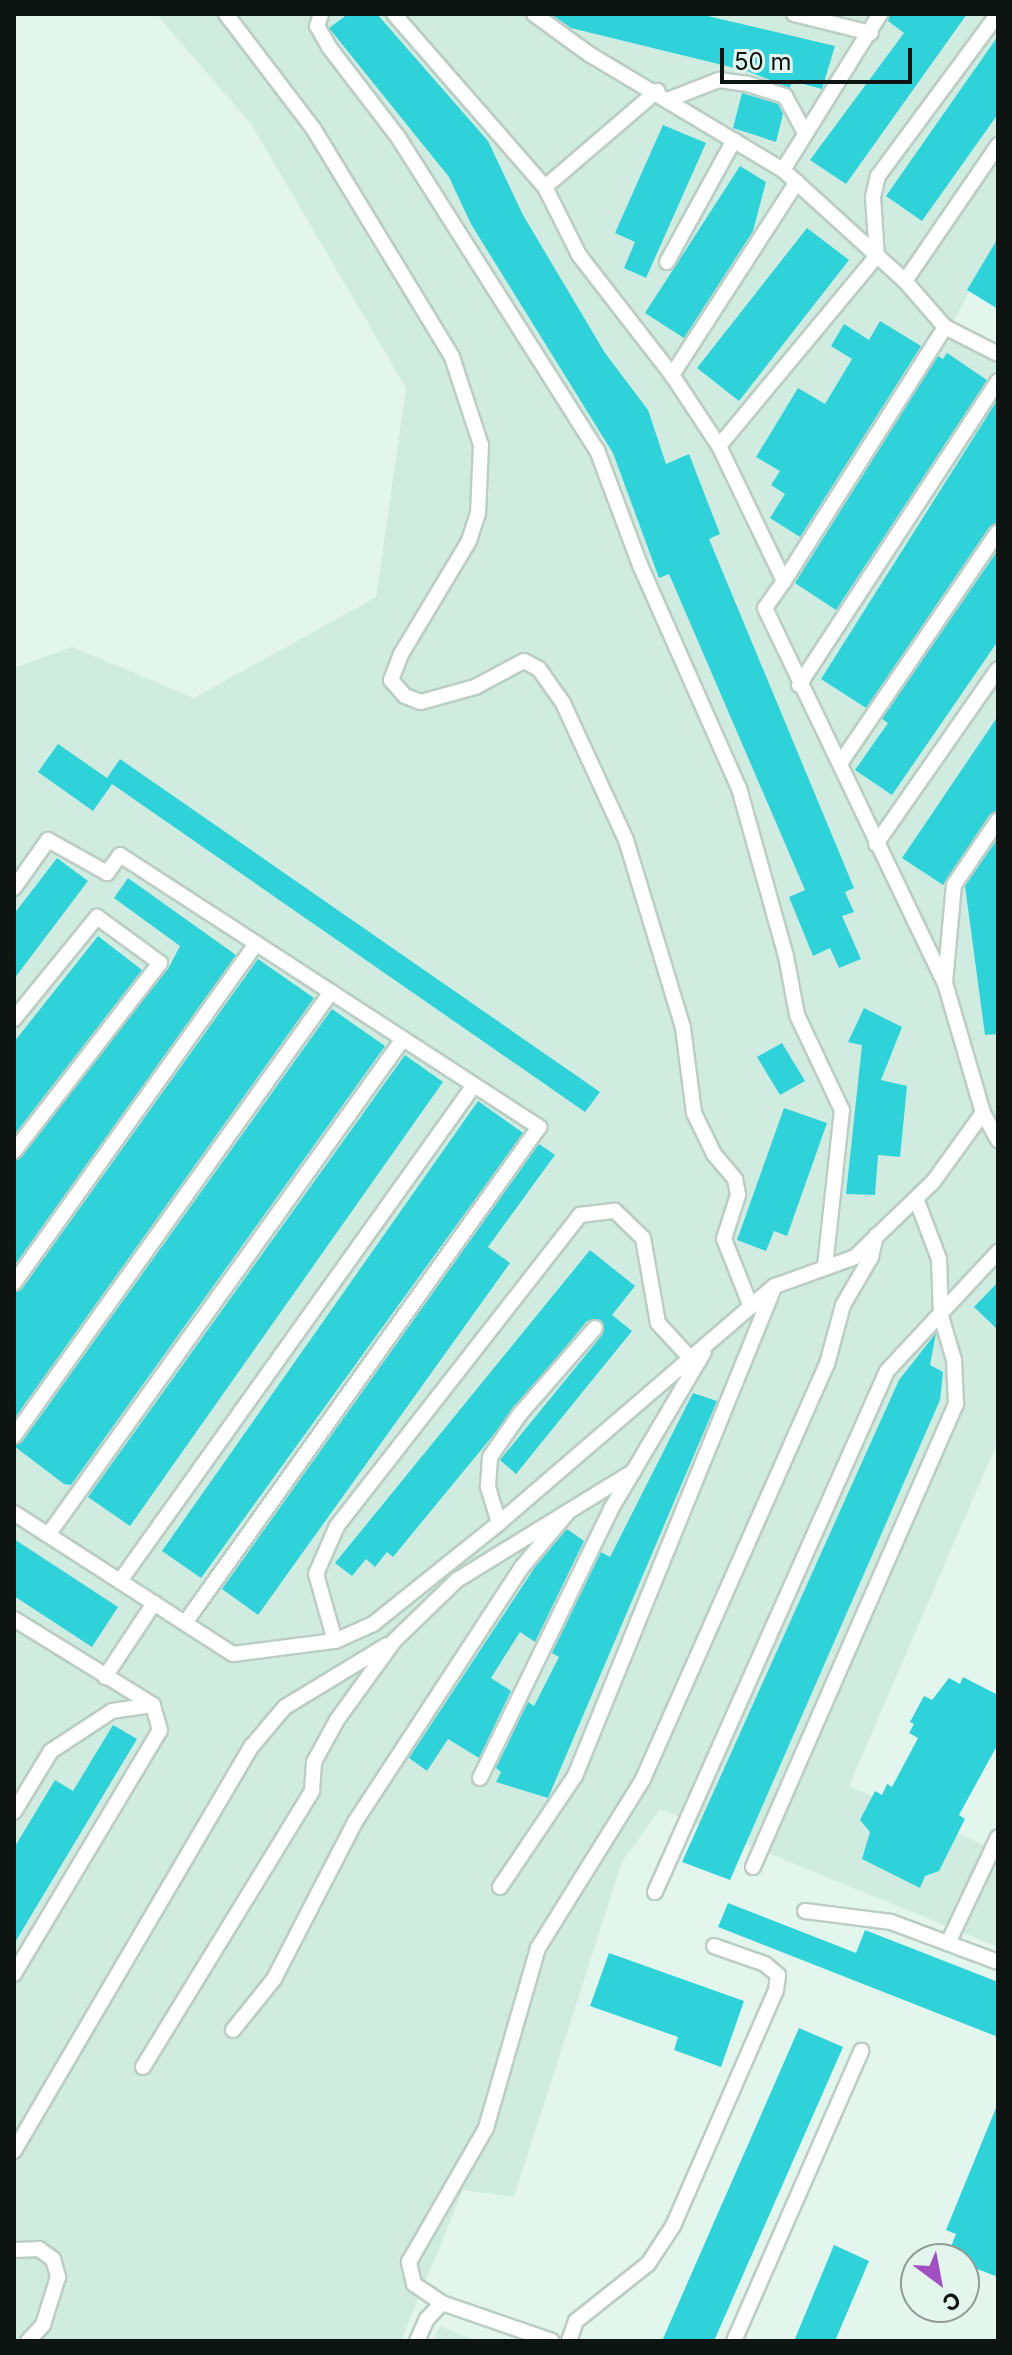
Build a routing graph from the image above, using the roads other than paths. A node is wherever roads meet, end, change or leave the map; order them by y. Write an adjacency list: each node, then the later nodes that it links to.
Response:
1 (226, 14): 47 (lane)
2 (321, 14): 44 (lane)
3 (394, 14): 15 (lane)
4 (534, 14): 9 (lane)
5 (794, 14): 8 (lane)
6 (880, 14): 8 (lane)
7 (998, 14): 16 (lane)
8 (871, 33): 10 (lane)
9 (663, 95): 10 (lane); 11 (lane); 15 (lane)
10 (805, 133): 13 (lane)
11 (734, 140): 13 (lane); 17 (lane)
12 (998, 145): 18 (lane)
13 (783, 170): 14 (lane)
14 (797, 182): 16 (lane); 21 (lane)
15 (545, 187): 21 (lane)
16 (877, 256): 18 (lane); 23 (lane)
17 (667, 262)
18 (905, 281): 19 (lane)
19 (945, 327): 20 (lane); 25 (lane)
20 (998, 354)
21 (672, 375): 23 (lane)
22 (998, 381): 27 (lane)
23 (719, 446): 25 (lane)
24 (998, 532): 28 (lane)
25 (784, 581): 27 (lane)
26 (998, 669): 30 (lane)
27 (799, 685): 28 (lane)
28 (841, 762): 30 (lane)
29 (998, 820): 33 (lane)
30 (876, 844): 33 (lane)
31 (14, 888): 32 (lane)
32 (256, 944): 34 (lane); 45 (lane)
33 (945, 983): 38 (lane)
34 (331, 992): 36 (lane); 52 (lane)
35 (14, 1019): 40 (lane)
36 (403, 1039): 37 (lane); 57 (lane)
37 (474, 1085): 59 (lane); 63 (lane)
38 (983, 1113): 39 (lane); 41 (lane)
39 (998, 1140)
40 (14, 1151)
41 (916, 1198): 42 (lane); 48 (lane)
42 (876, 1236): 44 (lane); 84 (lane)
43 (998, 1252): 48 (lane)
44 (825, 1267): 46 (lane)
45 (14, 1283)
46 (775, 1286): 47 (lane); 72 (lane)
47 (751, 1307): 50 (lane)
48 (941, 1316): 71 (lane); 73 (lane)
49 (595, 1328): 56 (lane)
50 (708, 1344): 51 (lane); 53 (lane)
51 (691, 1359): 56 (lane); 64 (lane)
52 (14, 1436)
53 (634, 1471): 54 (lane); 68 (lane)
54 (569, 1511): 60 (lane); 79 (lane)
55 (14, 1513): 57 (lane)
56 (499, 1523): 58 (lane)
57 (48, 1535): 59 (lane)
58 (457, 1556): 60 (lane); 64 (lane)
59 (120, 1581): 61 (lane)
60 (444, 1593): 65 (lane)
61 (154, 1603): 63 (lane); 66 (lane)
62 (14, 1619): 66 (lane)
63 (185, 1623): 64 (lane)
64 (335, 1641)
65 (394, 1641): 81 (lane); 82 (lane)
66 (105, 1677): 67 (lane)
67 (153, 1705): 69 (lane); 78 (lane)
68 (480, 1778)
69 (14, 1812)
70 (998, 1837): 75 (lane)
71 (753, 1867)
72 (500, 1887)
73 (655, 1892)
74 (805, 1911): 75 (lane)
75 (948, 1943): 77 (lane)
76 (714, 1946): 88 (lane)
77 (998, 1962)
78 (14, 1974)
79 (233, 2030)
80 (861, 2051): 89 (lane)
81 (143, 2067)
82 (14, 2151)
83 (14, 2250): 85 (lane)
84 (442, 2303): 86 (lane); 87 (lane)
85 (28, 2341)
86 (417, 2341)
87 (552, 2341)
88 (569, 2341)
89 (734, 2341)

